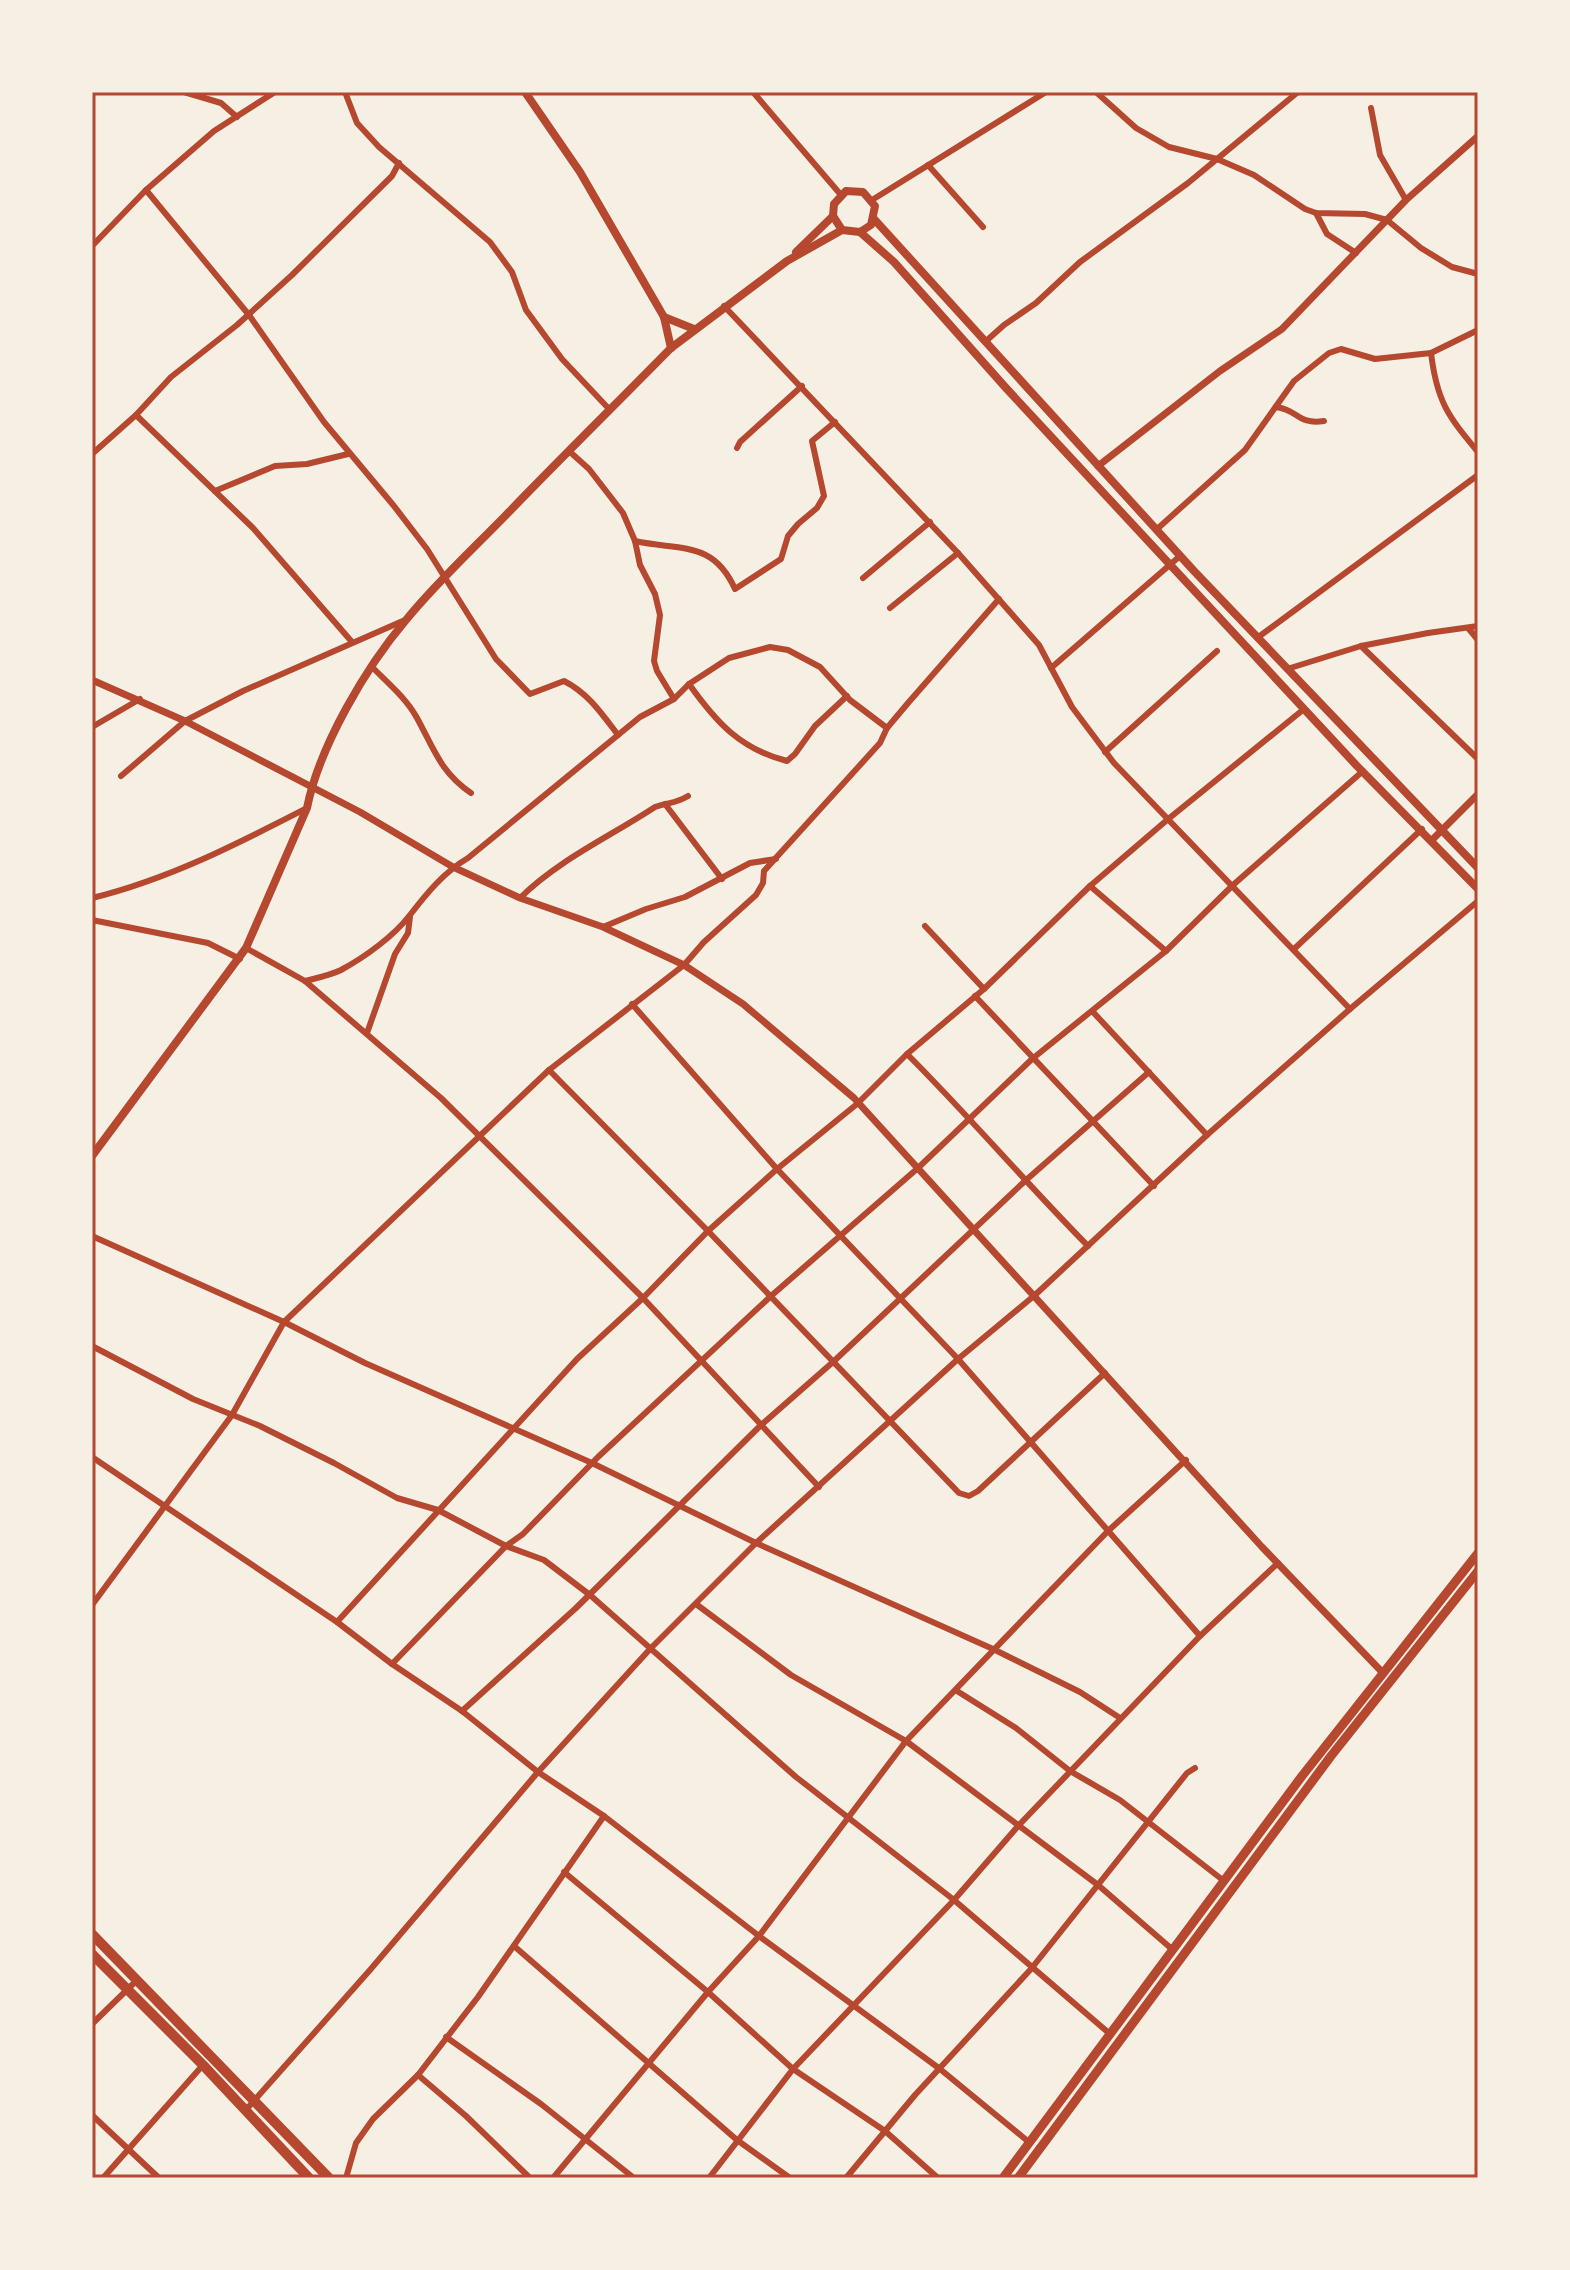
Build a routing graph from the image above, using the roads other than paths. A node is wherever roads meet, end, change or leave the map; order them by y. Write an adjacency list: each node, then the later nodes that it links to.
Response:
1 (184, 92): 10 (street)
2 (275, 92): 10 (street)
3 (345, 92): 13 (street)
4 (525, 92): 32 (main road)
5 (753, 92): 16 (street)
6 (1046, 92): 14 (street)
7 (1096, 92): 12 (street)
8 (1298, 92): 12 (street)
9 (1371, 108): 18 (street)
10 (237, 117): 15 (street)
11 (1478, 136): 18 (street)
12 (1217, 159): 19 (street); 35 (street)
13 (399, 163): 31 (street); 40 (street)
14 (928, 165): 17 (street); 23 (street)
15 (146, 190): 26 (street); 31 (street)
16 (841, 195): 17 (main road); 20 (main road)
17 (872, 200): 21 (main road)
18 (1406, 200): 22 (street)
19 (1316, 213): 22 (street); 27 (street)
20 (833, 216): 24 (main road); 28 (main road)
21 (874, 219): 25 (main road); 35 (main road)
22 (1387, 220): 27 (street); 29 (street)
23 (983, 227)
24 (842, 230): 25 (main road); 28 (main road)
25 (860, 232): 57 (main road)
26 (92, 246)
27 (1356, 253): 49 (street)
28 (787, 261): 30 (main road)
29 (1478, 274)
30 (724, 306): 33 (main road); 38 (street)
31 (249, 315): 41 (street); 48 (street)
32 (664, 317): 33 (main road); 36 (main road)
33 (694, 329): 36 (main road)
34 (1478, 330): 37 (street)
35 (985, 342): 49 (main road)
36 (671, 348): 40 (main road)
37 (1431, 353): 39 (street); 46 (street)
38 (802, 386): 43 (street); 44 (street)
39 (1276, 407): 42 (street); 53 (street)
40 (610, 410): 45 (main road)
41 (136, 415): 47 (street); 51 (street)
42 (1324, 421)
43 (835, 422): 52 (street); 54 (street)
44 (737, 448)
45 (569, 451): 54 (street); 59 (main road)
46 (1478, 452)
47 (92, 454)
48 (348, 454): 51 (street); 59 (street)
49 (1098, 466): 53 (main road)
50 (1478, 475): 65 (street)
51 (215, 491): 67 (street)
52 (930, 522): 55 (street); 58 (street)
53 (1156, 530): 56 (main road)
54 (635, 541): 77 (street)
55 (958, 553): 60 (street); 61 (street)
56 (1180, 556): 57 (street); 65 (main road)
57 (1169, 564): 71 (street); 78 (main road)
58 (863, 578)
59 (444, 579): 62 (main road); 82 (street)
60 (999, 599): 71 (street); 81 (street)
61 (890, 608)
62 (405, 620): 67 (street); 70 (main road)
63 (1478, 626): 64 (street)
64 (1468, 628): 66 (street); 68 (street)
65 (1257, 638): 72 (main road)
66 (1478, 640)
67 (352, 642): 79 (street)
68 (1361, 646): 72 (street); 84 (street)
69 (1217, 651): 83 (street)
70 (372, 667): 87 (main road); 88 (street)
71 (1051, 668): 83 (street)
72 (1287, 669): 95 (main road)
73 (92, 680): 76 (street)
74 (689, 684): 75 (street); 75 (street); 77 (street)
75 (847, 696): 81 (street)
76 (140, 699): 79 (street); 80 (street)
77 (674, 699): 82 (street)
78 (1304, 709): 85 (main road); 93 (street)
79 (185, 721): 86 (street); 87 (street)
80 (92, 727)
81 (887, 728): 97 (street)
82 (618, 735): 98 (street)
83 (1105, 752): 93 (street)
84 (1478, 759)
85 (1363, 771): 94 (main road); 101 (street)
86 (121, 776)
87 (310, 789): 92 (main road); 98 (street)
88 (471, 793)
89 (1478, 794): 95 (street)
90 (688, 796): 91 (street)
91 (665, 804): 100 (street); 105 (street)
92 (307, 808): 104 (street); 111 (main road)
93 (1167, 820): 101 (street); 102 (street)
94 (1422, 829): 96 (main road); 112 (street)
95 (1442, 830): 96 (street); 99 (main road)
96 (1432, 840): 103 (main road)
97 (776, 859): 100 (street); 115 (street)
98 (453, 867): 105 (street); 107 (street)
99 (1478, 868)
100 (722, 879): 110 (street)
101 (1233, 885): 112 (street); 113 (street)
102 (1090, 886): 113 (street); 117 (street)
103 (1478, 889)
104 (92, 898)
105 (520, 898): 110 (street)
106 (1478, 901): 120 (street)
107 (410, 916): 116 (street); 122 (street)
108 (92, 920): 114 (street)
109 (925, 926): 117 (street)
110 (603, 927): 115 (street)
111 (246, 948): 114 (main road); 116 (street)
112 (1294, 949): 120 (street)
113 (1166, 951): 121 (street)
114 (240, 959): 132 (main road)
115 (684, 965): 119 (street); 127 (street)
116 (305, 981): 122 (street)
117 (984, 989): 118 (street)
118 (975, 996): 123 (street); 124 (street)
119 (632, 1004): 125 (street); 134 (street)
120 (1350, 1009): 130 (street)
121 (1093, 1012): 124 (street); 126 (street)
122 (367, 1033): 131 (street)
123 (907, 1054): 127 (street); 128 (street)
124 (1032, 1059): 128 (street); 129 (street)
125 (549, 1070): 131 (street); 138 (street)
126 (1149, 1072): 129 (street); 130 (street)
127 (857, 1104): 133 (street); 134 (street)
128 (971, 1118): 133 (street); 135 (street)
129 (1095, 1122): 135 (street); 136 (street)
130 (1207, 1135): 136 (street)
131 (480, 1137): 144 (street); 146 (street)
132 (92, 1156)
133 (918, 1168): 137 (street); 140 (street)
134 (777, 1169): 138 (street); 140 (street)
135 (1025, 1181): 137 (street); 141 (street)
136 (1154, 1186): 141 (street)
137 (975, 1230): 142 (street); 145 (street)
138 (708, 1231): 143 (street); 144 (street)
139 (92, 1236): 146 (street)
140 (841, 1237): 143 (street); 145 (street)
141 (1088, 1246): 142 (street)
142 (1035, 1295): 148 (street); 151 (street)
143 (771, 1296): 149 (street); 150 (street)
144 (643, 1298): 149 (street); 155 (street)
145 (899, 1300): 148 (street); 150 (street)
146 (284, 1322): 152 (street); 155 (street)
147 (92, 1346): 152 (street)
148 (958, 1359): 153 (street); 156 (street)
149 (702, 1361): 154 (street); 159 (street)
150 (833, 1362): 153 (street); 154 (street)
151 (1105, 1373): 156 (street); 158 (street)
152 (232, 1415): 162 (street); 163 (street)
153 (889, 1421): 156 (street); 160 (street)
154 (760, 1426): 160 (street); 161 (street)
155 (512, 1430): 159 (street); 163 (street)
156 (1030, 1441): 164 (street)
157 (92, 1457): 162 (street)
158 (1186, 1460): 164 (street); 168 (street)
159 (592, 1463): 161 (street); 166 (street)
160 (819, 1487): 165 (street)
161 (682, 1505): 165 (street); 170 (street)
162 (164, 1508): 172 (street); 173 (street)
163 (438, 1510): 166 (street); 173 (street)
164 (1108, 1531): 174 (street); 176 (street)
165 (756, 1543): 171 (street); 176 (street)
166 (506, 1546): 170 (street); 177 (street)
167 (1478, 1553): 178 (main road)
168 (1278, 1563): 174 (street); 178 (street)
169 (1478, 1571): 233 (main road)
170 (590, 1595): 175 (street); 180 (street)
171 (696, 1604): 175 (street); 182 (street)
172 (92, 1605)
173 (337, 1622): 177 (street)
174 (1200, 1636): 181 (street)
175 (650, 1649): 185 (street); 187 (street)
176 (993, 1649): 179 (street); 181 (street)
177 (392, 1664): 180 (street)
178 (1383, 1673): 191 (main road)
179 (957, 1691): 182 (street); 184 (street)
180 (462, 1711): 185 (street)
181 (1120, 1718): 184 (street)
182 (906, 1741): 187 (street); 189 (street)
183 (1195, 1768): 188 (street)
184 (1070, 1771): 188 (street); 189 (street)
185 (538, 1772): 186 (street); 212 (street)
186 (604, 1816): 190 (street); 195 (street)
187 (849, 1819): 193 (street); 195 (street)
188 (1148, 1821): 191 (street); 192 (street)
189 (1019, 1825): 192 (street); 193 (street)
190 (564, 1872): 196 (street); 202 (street)
191 (1224, 1881): 197 (main road)
192 (1098, 1885): 197 (street); 199 (street)
193 (954, 1900): 199 (street); 203 (street)
194 (92, 1934): 200 (highway)
195 (759, 1936): 202 (street); 203 (street)
196 (514, 1946): 206 (street); 208 (street)
197 (1173, 1950): 205 (main road)
198 (92, 1954): 201 (highway)
199 (1031, 1969): 205 (street); 210 (street)
200 (136, 1981): 201 (street); 212 (highway)
201 (127, 1990): 204 (street); 207 (highway)
202 (708, 1992): 208 (street); 209 (street)
203 (854, 2007): 209 (street); 210 (street)
204 (92, 2024)
205 (1110, 2034): 218 (main road)
206 (446, 2037): 211 (street); 216 (street)
207 (203, 2065): 213 (highway); 219 (street)
208 (650, 2065): 216 (street); 217 (street)
209 (793, 2069): 215 (street); 217 (street)
210 (940, 2069): 215 (street); 218 (street)
211 (418, 2075): 224 (street); 225 (street)
212 (254, 2101): 213 (street); 223 (highway)
213 (245, 2111): 222 (highway)
214 (92, 2115): 219 (street)
215 (885, 2131): 230 (street); 231 (street)
216 (586, 2140): 226 (street); 227 (street)
217 (737, 2140): 228 (street); 229 (street)
218 (1030, 2143): 232 (main road)
219 (129, 2150): 220 (street); 221 (street)
220 (103, 2178)
221 (159, 2178)
222 (309, 2178)
223 (329, 2178)
224 (346, 2178)
225 (530, 2178)
226 (553, 2178)
227 (634, 2178)
228 (709, 2178)
229 (790, 2178)
230 (846, 2178)
231 (938, 2178)
232 (1003, 2178)
233 (1018, 2178)

